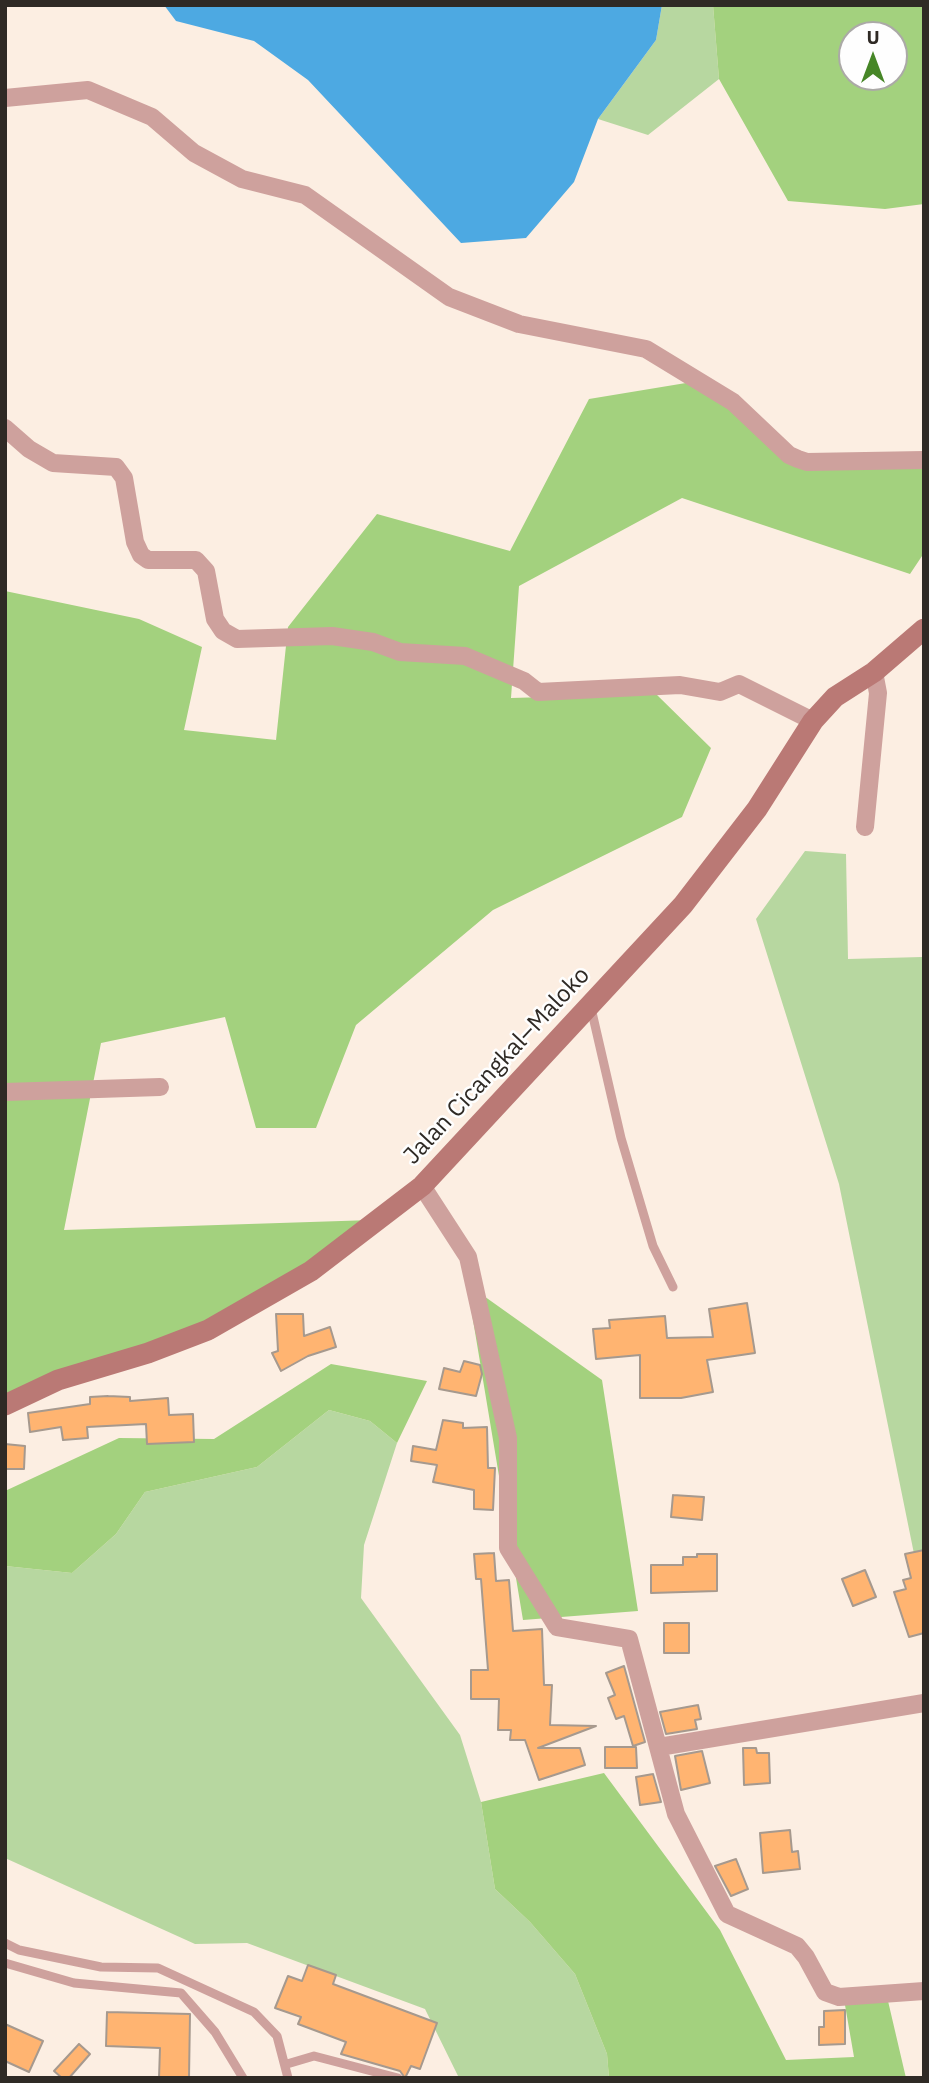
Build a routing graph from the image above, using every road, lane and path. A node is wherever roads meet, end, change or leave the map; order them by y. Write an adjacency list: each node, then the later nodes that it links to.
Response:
1 (5, 99): 3 (street)
2 (5, 428): 6 (street)
3 (924, 460)
4 (924, 629): 5 (street, Jalan Cicangkal–Maloko)
5 (874, 672): 6 (street, Jalan Cicangkal–Maloko); 7 (street)
6 (813, 721): 8 (street, Jalan Cicangkal–Maloko)
7 (865, 827)
8 (590, 1005): 11 (street, Jalan Cicangkal–Maloko); 12 (lane)
9 (160, 1087): 10 (street)
10 (5, 1092)
11 (422, 1186): 13 (street, Jalan Cicangkal–Maloko); 15 (street)
12 (673, 1287)
13 (5, 1405)
14 (924, 1703): 15 (street)
15 (659, 1748): 18 (street)
16 (5, 1943): 19 (lane)
17 (5, 1963): 20 (lane)
18 (924, 1991)
19 (287, 2064): 21 (lane); 22 (lane)
20 (243, 2078)
21 (289, 2078)
22 (398, 2078)

